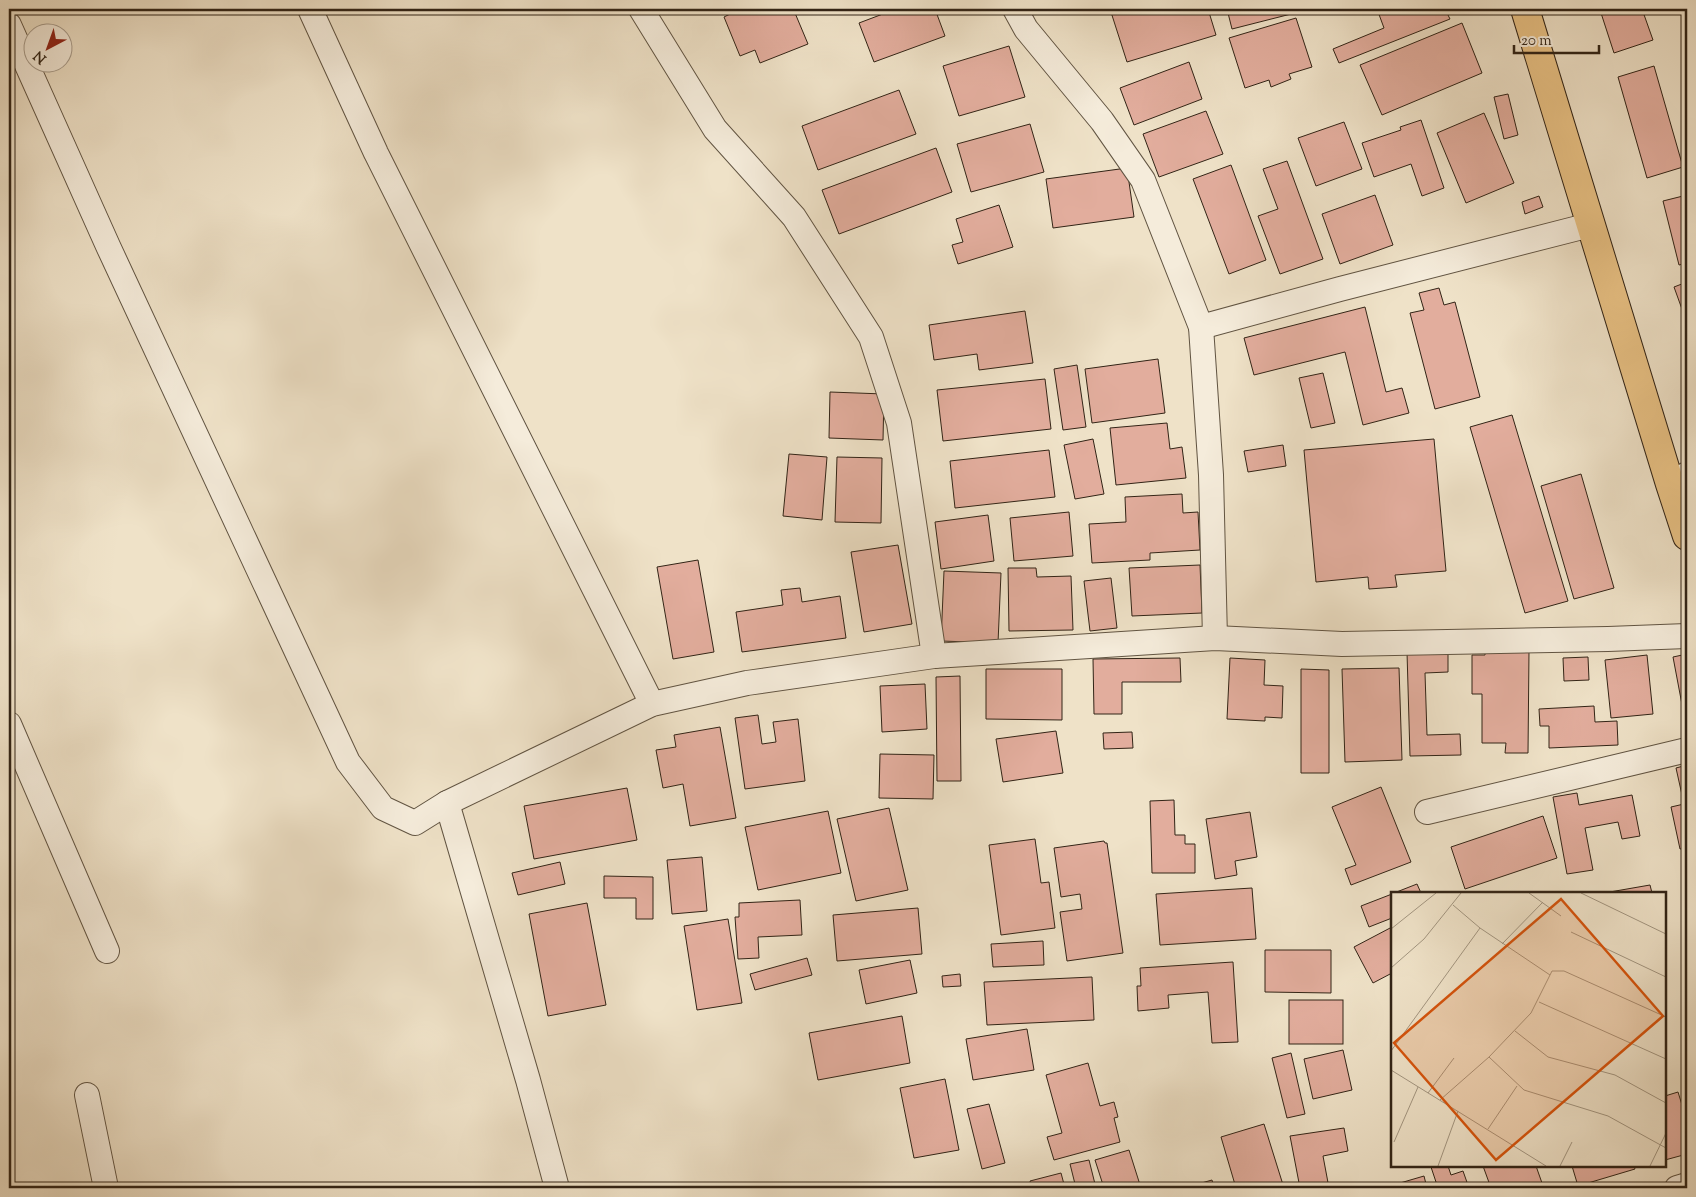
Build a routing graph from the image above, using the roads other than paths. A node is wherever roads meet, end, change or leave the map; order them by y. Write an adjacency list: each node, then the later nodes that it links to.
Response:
1 (310, 9): 13 (street)
2 (641, 9): 12 (street)
3 (1015, 9): 7 (street)
4 (1525, 9): 6 (main road)
5 (9, 25): 16 (street)
6 (1590, 225): 7 (street); 8 (main road)
7 (1200, 327): 11 (street)
8 (1678, 479): 9 (main road)
9 (1687, 536)
10 (1687, 636): 11 (street)
11 (1215, 638): 12 (street)
12 (934, 656): 13 (street)
13 (652, 704): 16 (street)
14 (9, 724): 18 (street)
15 (1687, 750): 17 (street)
16 (447, 803): 22 (street)
17 (1427, 812)
18 (108, 951)
19 (87, 1095): 21 (street)
20 (1687, 1185): 23 (street)
21 (106, 1188)
22 (558, 1188)
23 (1677, 1188)

